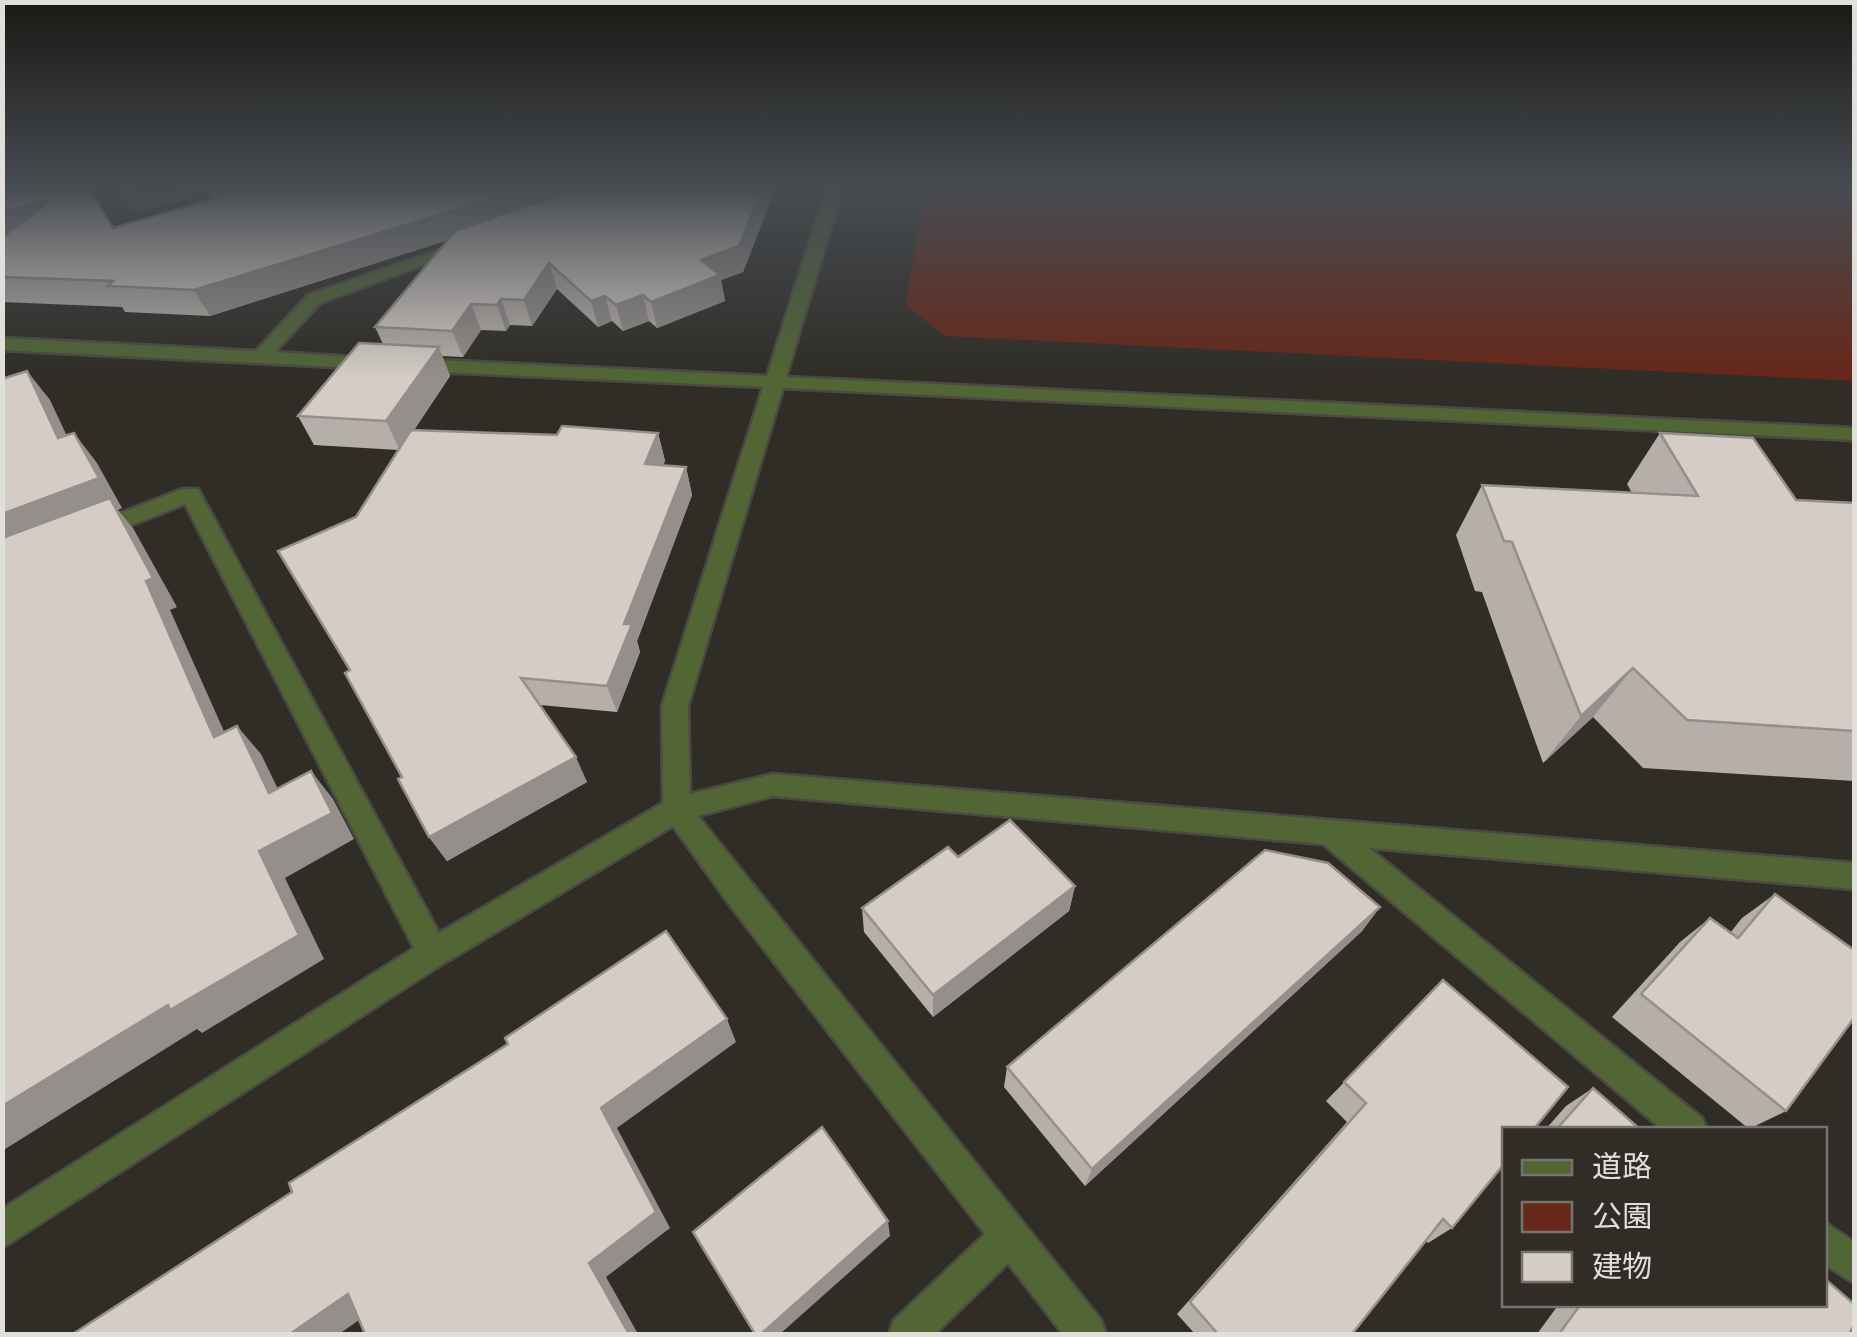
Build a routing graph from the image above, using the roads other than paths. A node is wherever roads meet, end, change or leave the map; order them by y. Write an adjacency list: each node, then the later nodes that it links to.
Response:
1 (449, 252): 4 (street)
2 (814, 252): 5 (street)
3 (2, 344): 4 (street)
4 (260, 358): 5 (street)
5 (774, 381): 6 (street); 8 (street)
6 (1854, 434)
7 (71, 542): 11 (street)
8 (677, 809): 9 (street); 11 (street); 14 (street)
9 (1328, 831): 10 (street); 12 (street)
10 (1854, 876)
11 (433, 953): 13 (street)
12 (1686, 1127)
13 (2, 1230)
14 (1008, 1237): 17 (street); 18 (street)
15 (1827, 1242): 16 (street)
16 (1854, 1265)
17 (908, 1334)
18 (1087, 1334)

